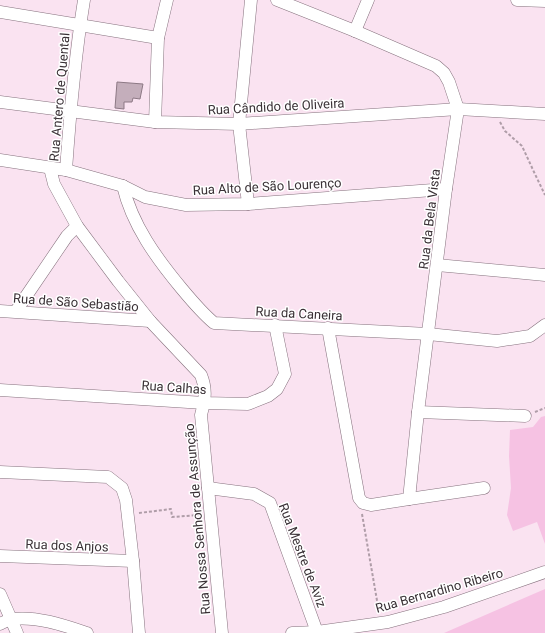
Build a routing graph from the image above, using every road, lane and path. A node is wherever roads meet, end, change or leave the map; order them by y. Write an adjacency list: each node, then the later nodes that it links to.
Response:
1 (84, 0): 9 (street, Rua Antero de Quental)
2 (167, 0): 11 (street)
3 (251, 0): 18 (street)
4 (277, 0): 10 (street)
5 (368, 0): 10 (street)
6 (517, 0): 7 (street)
7 (545, 2)
8 (0, 12): 9 (street)
9 (80, 25): 11 (street); 14 (street, Rua Antero de Quental)
10 (356, 31): 13 (street)
11 (158, 38): 17 (street)
12 (0, 102): 14 (street, Rua Cândido de Oliveira)
13 (458, 109): 15 (street, Rua Cândido de Oliveira); 18 (street, Rua Cândido de Oliveira); 23 (street, Rua da Bela Vista)
14 (71, 110): 17 (street, Rua Cândido de Oliveira); 21 (street, Rua Antero de Quental)
15 (502, 112): 16 (street, Rua Cândido de Oliveira); 24 (path)
16 (545, 114)
17 (155, 122): 18 (street, Rua Cândido de Oliveira)
18 (239, 124): 25 (street)
19 (0, 160): 20 (street, Rua Alto de São Lourenço)
20 (50, 168): 21 (street, Rua Alto de São Lourenço); 26 (street, Rua Nossa Senhora de Assunção)
21 (66, 170): 22 (street, Rua Alto de São Lourenço)
22 (123, 186): 25 (street, Rua Alto de São Lourenço); 32 (street, Rua da Caneira)
23 (446, 189): 25 (street, Rua Alto de São Lourenço); 27 (street, Rua da Bela Vista)
24 (545, 194)
25 (248, 204)
26 (77, 226): 30 (street); 31 (street, Rua Nossa Senhora de Assunção)
27 (437, 264): 28 (street); 35 (street, Rua da Bela Vista)
28 (545, 275)
29 (0, 311): 30 (street, Rua de São Sebastião)
30 (16, 311): 31 (street, Rua de São Sebastião)
31 (150, 321): 37 (street, Rua Nossa Senhora de Assunção)
32 (275, 325): 34 (street, Rua da Caneira); 37 (street, Rua Calhas)
33 (545, 325): 35 (street, Rua da Caneira)
34 (328, 328): 35 (street, Rua da Caneira); 44 (street)
35 (428, 334): 38 (street, Rua da Bela Vista)
36 (0, 390): 37 (street, Rua Calhas)
37 (204, 403): 41 (street, Rua Nossa Senhora de Assunção)
38 (418, 412): 39 (street); 43 (street, Rua da Bela Vista)
39 (525, 416)
40 (0, 472): 45 (street)
41 (208, 488): 46 (street, Rua Nossa Senhora de Assunção); 53 (street, Rua Mestre de Aviz)
42 (484, 488): 43 (street)
43 (409, 499): 44 (street)
44 (363, 503): 52 (path)
45 (127, 514): 46 (path); 48 (street)
46 (210, 514): 57 (street, Rua Nossa Senhora de Assunção)
47 (0, 556): 48 (street, Rua dos Anjos)
48 (133, 561): 56 (street)
49 (545, 572): 52 (street, Rua Bernardino Ribeiro)
50 (0, 594): 51 (street)
51 (5, 622): 54 (street); 55 (street)
52 (382, 623): 53 (street, Rua Bernardino Ribeiro)
53 (317, 632): 58 (street, Rua Bernardino Ribeiro)
54 (17, 633)
55 (87, 633)
56 (138, 633)
57 (222, 633)
58 (292, 633)

